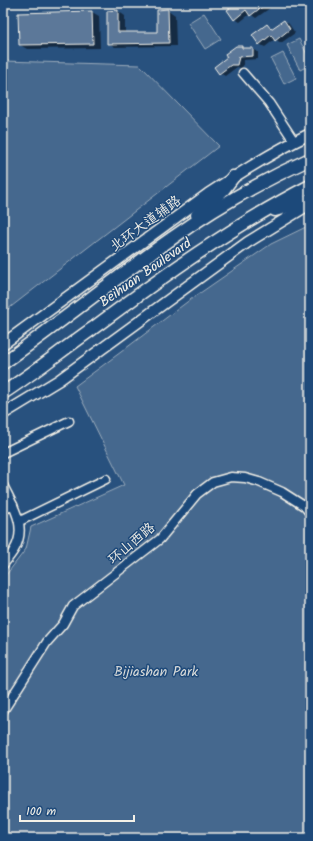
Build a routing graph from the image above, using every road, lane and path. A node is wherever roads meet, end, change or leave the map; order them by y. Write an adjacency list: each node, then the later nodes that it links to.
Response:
1 (305, 3): 2 (street)
2 (310, 7)
3 (244, 73): 5 (street)
4 (310, 134): 5 (main road, 北环大道辅路)
5 (294, 141): 7 (main road, 北环大道辅路)
6 (310, 159): 12 (highway, Beihuan Boulevard)
7 (233, 177): 12 (highway); 13 (main road, 北环大道辅路)
8 (310, 186): 11 (highway, Beihuan Boulevard)
9 (310, 200): 11 (highway)
10 (310, 204): 18 (main road)
11 (258, 214): 17 (highway, Beihuan Boulevard)
12 (172, 238): 14 (highway, Beihuan Boulevard)
13 (3, 344)
14 (22, 349): 15 (highway); 16 (highway, Beihuan Boulevard)
15 (3, 360)
16 (3, 363)
17 (6, 391)
18 (3, 414)
19 (69, 421): 20 (street)
20 (3, 453)
21 (106, 479): 26 (street)
22 (3, 485): 23 (street)
23 (13, 505): 24 (street); 26 (street)
24 (3, 510)
25 (310, 513): 28 (street, 环山西路)
26 (20, 521): 27 (street)
27 (3, 565)
28 (3, 711)

